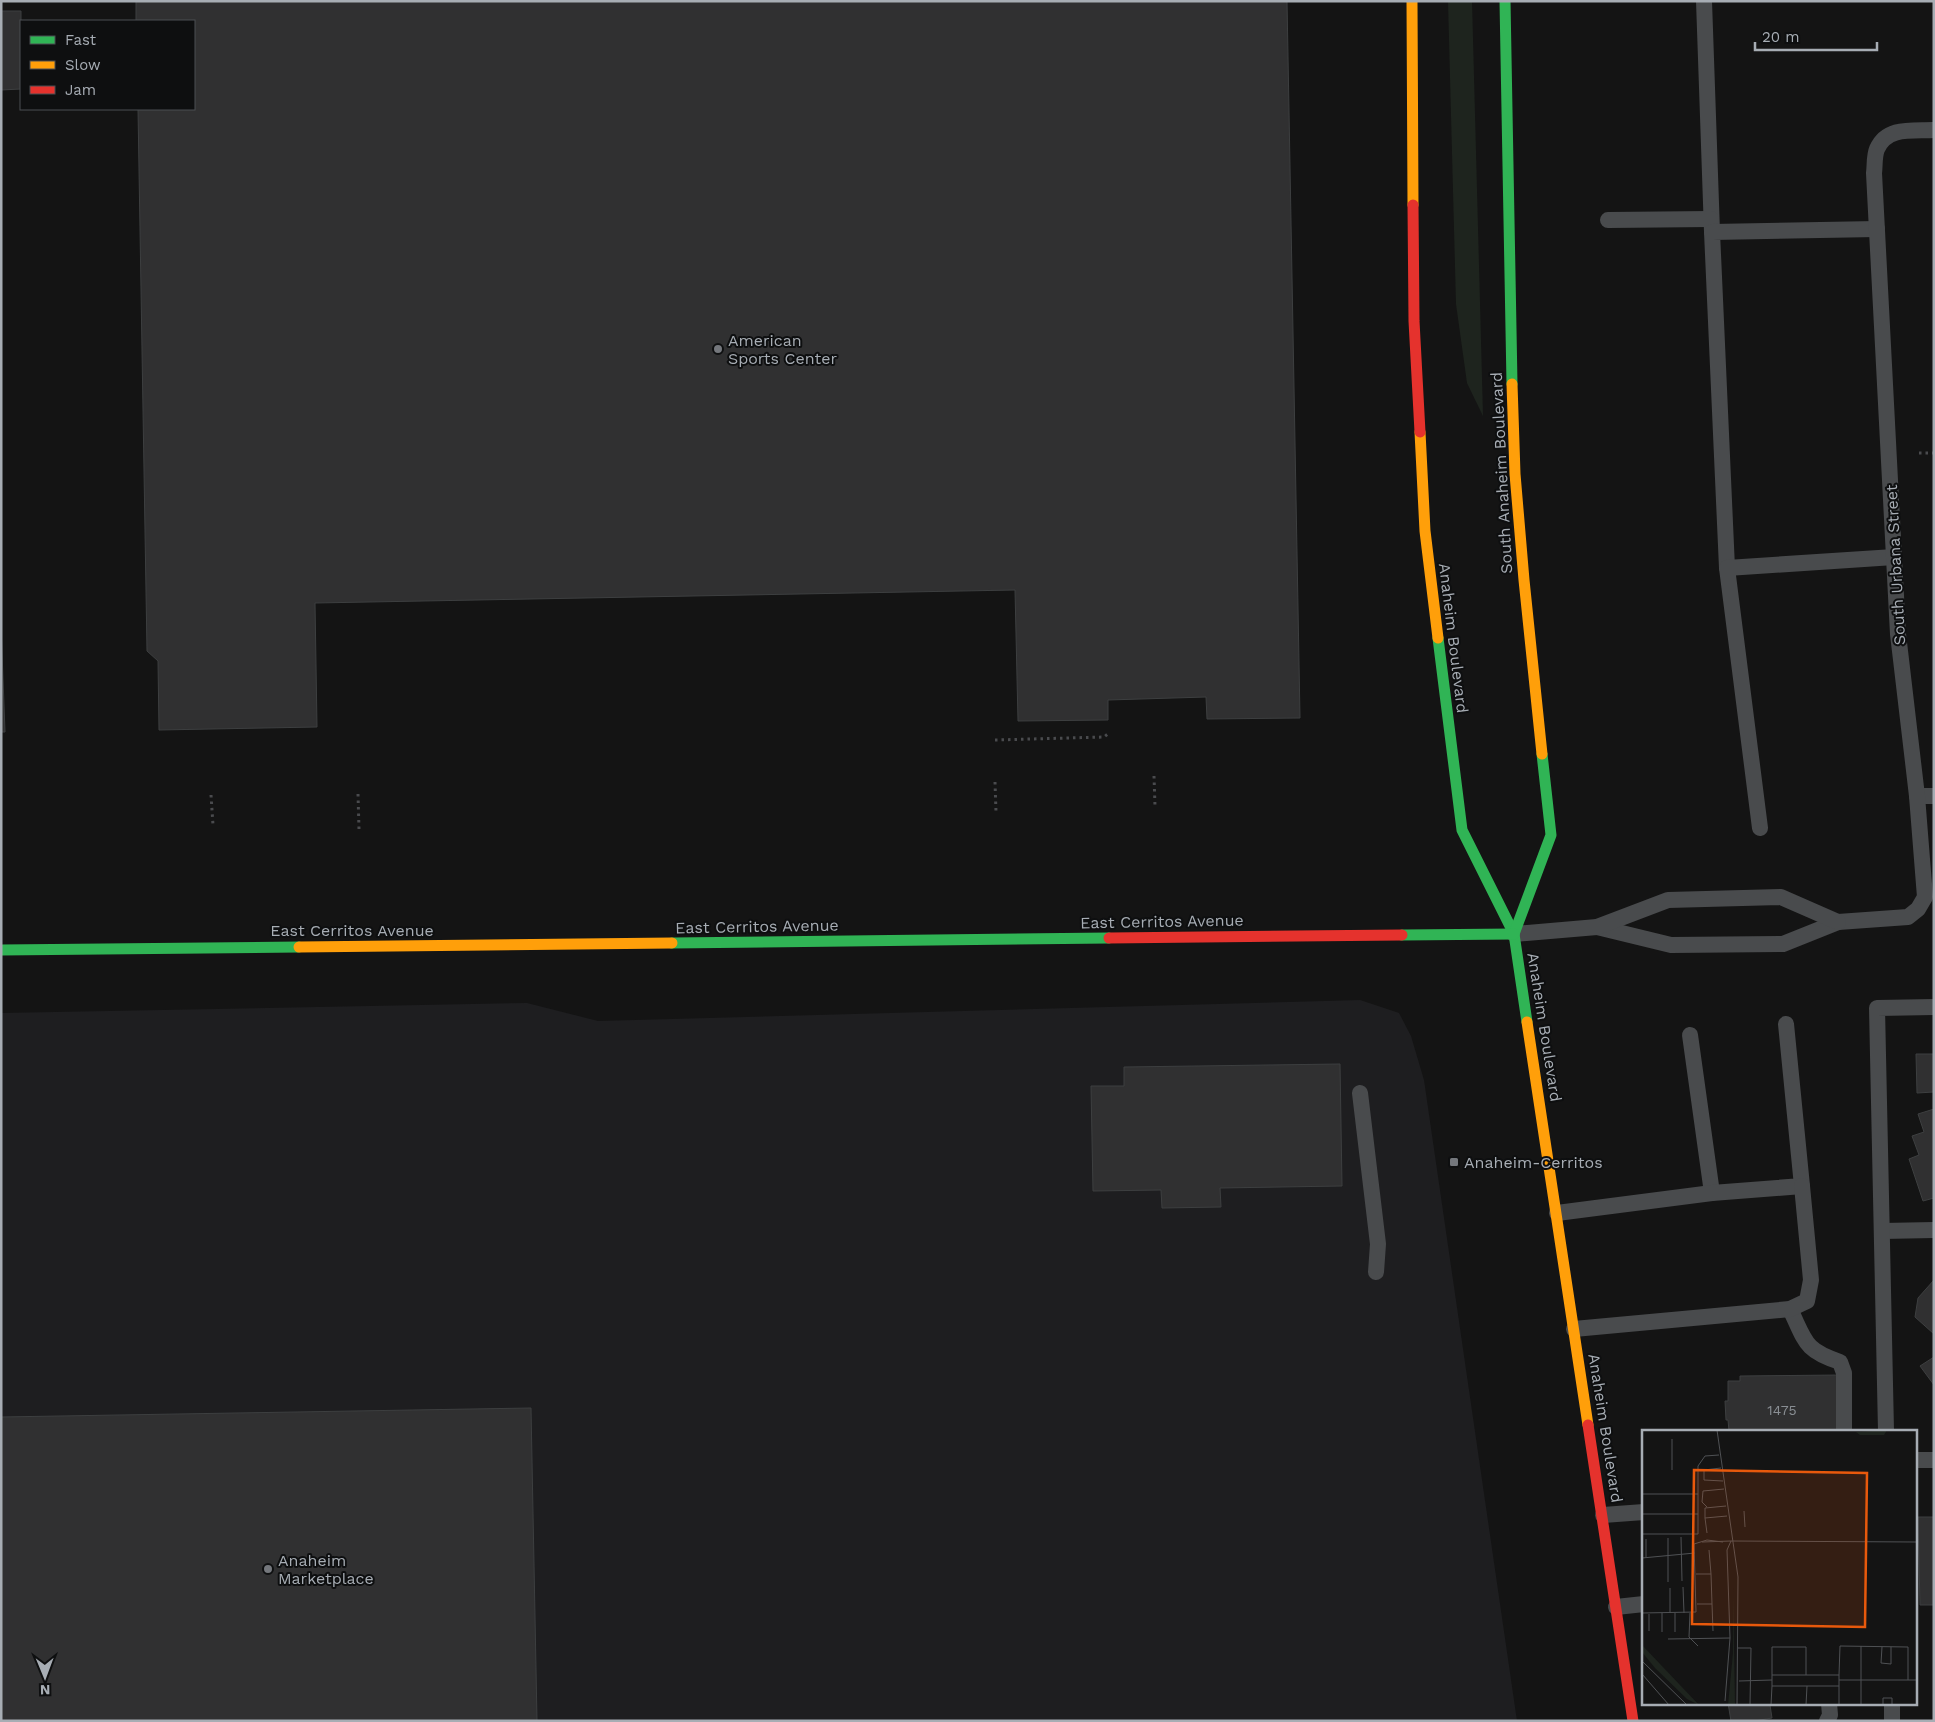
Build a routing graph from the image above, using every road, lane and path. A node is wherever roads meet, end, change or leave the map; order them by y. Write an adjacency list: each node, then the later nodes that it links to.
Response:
1 (1412, 1): 27 (main road, Anaheim Boulevard)
2 (1505, 1): 27 (main road, South Anaheim Boulevard)
3 (1704, 1): 6 (lane)
4 (1934, 130): 7 (lane, South Urbana Street)
5 (1608, 220): 6 (lane)
6 (1712, 226): 7 (lane); 11 (lane)
7 (1877, 229): 10 (lane, South Urbana Street)
8 (1915, 453): 9 (path)
9 (1934, 453)
10 (1894, 557): 11 (lane); 18 (lane, South Urbana Street)
11 (1727, 568): 23 (lane)
12 (1109, 733): 13 (path)
13 (994, 740)
14 (1154, 776): 20 (path)
15 (995, 782): 21 (path)
16 (358, 794): 24 (path)
17 (211, 795): 22 (path)
18 (1917, 796): 19 (lane); 25 (lane, South Urbana Street)
19 (1934, 796)
20 (1155, 806)
21 (996, 812)
22 (212, 825)
23 (1760, 828)
24 (359, 829)
25 (1838, 922): 26 (lane, South Urbana Street); 26 (lane, South Urbana Street)
26 (1597, 927): 27 (lane)
27 (1514, 934): 28 (main road, East Cerritos Avenue); 35 (main road, Anaheim Boulevard)
28 (1, 950)
29 (1934, 1007): 37 (lane)
30 (1786, 1024): 33 (lane)
31 (1690, 1035): 34 (lane)
32 (1360, 1093): 38 (lane)
33 (1802, 1186): 34 (lane); 39 (lane)
34 (1712, 1193): 35 (lane)
35 (1557, 1213): 40 (main road, Anaheim Boulevard)
36 (1934, 1230): 37 (lane)
37 (1882, 1231): 42 (lane)
38 (1376, 1272)
39 (1790, 1309): 40 (lane); 41 (lane)
40 (1574, 1329): 46 (main road, Anaheim Boulevard)
41 (1844, 1430)
42 (1886, 1430)
43 (1918, 1460): 44 (lane)
44 (1934, 1460)
45 (1642, 1512): 46 (lane)
46 (1602, 1515): 48 (main road, Anaheim Boulevard)
47 (1642, 1604): 48 (lane)
48 (1616, 1607): 51 (main road, Anaheim Boulevard)
49 (1829, 1704): 52 (lane)
50 (1892, 1704): 53 (lane)
51 (1633, 1721)
52 (1827, 1721)
53 (1892, 1721)

